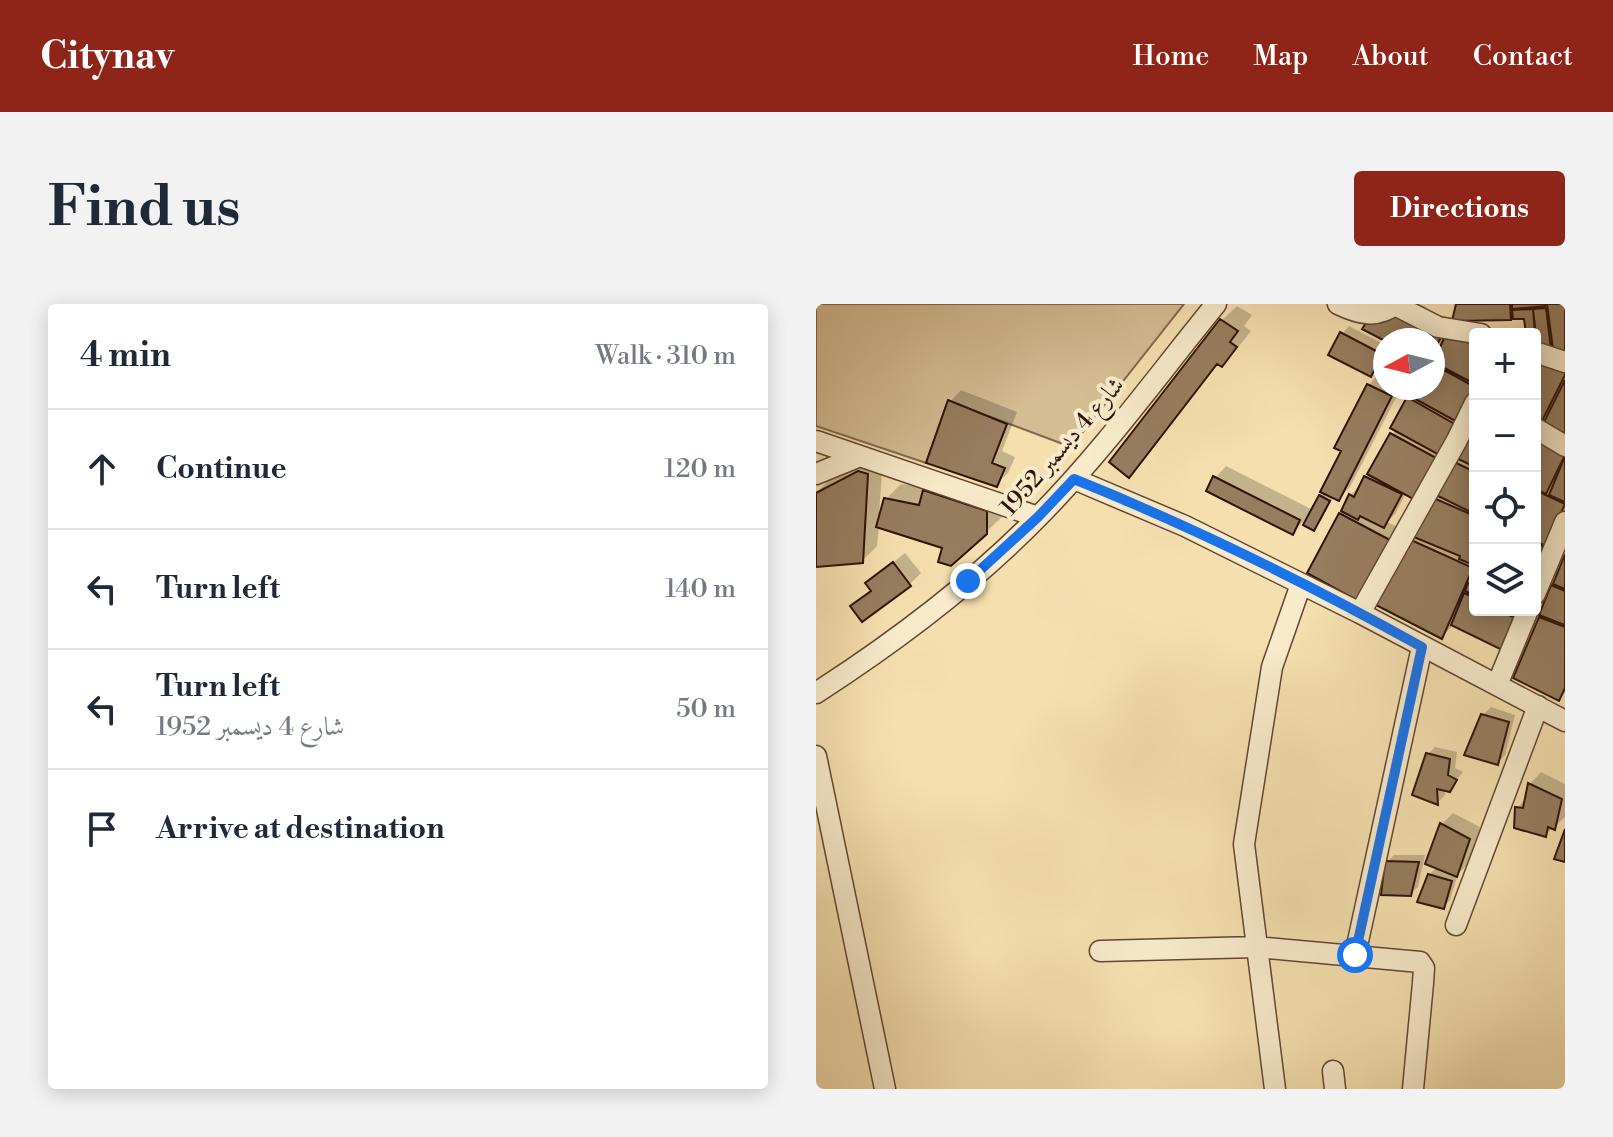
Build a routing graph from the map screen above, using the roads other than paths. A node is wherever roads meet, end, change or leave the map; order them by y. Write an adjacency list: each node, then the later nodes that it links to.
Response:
1 (1216, 304): 13 (street, شارع 4 ديسمبر 1952)
2 (1338, 304): 3 (street)
3 (1396, 305): 4 (street)
4 (1469, 332)
5 (1541, 354): 6 (street)
6 (1565, 362)
7 (1469, 415): 18 (street)
8 (1541, 432): 10 (street)
9 (816, 441): 11 (street)
10 (1565, 446)
11 (860, 456): 12 (street); 14 (street)
12 (816, 474)
13 (1074, 479): 14 (street, شارع 4 ديسمبر 1952); 17 (street)
14 (1038, 517): 22 (street, شارع 4 ديسمبر 1952)
15 (1565, 522): 16 (street)
16 (1541, 580)
17 (1301, 584): 18 (street); 27 (street)
18 (1360, 613): 20 (street)
19 (1526, 616): 21 (street)
20 (1422, 647): 21 (street); 29 (street)
21 (1497, 685): 23 (street)
22 (816, 693)
23 (1538, 706): 24 (street); 26 (street)
24 (1565, 721)
25 (816, 756): 30 (street)
26 (1456, 925)
27 (1256, 947): 28 (street); 29 (street); 31 (street)
28 (1100, 951)
29 (1355, 955): 32 (street)
30 (885, 1089)
31 (1275, 1089)
32 (1413, 1089)

